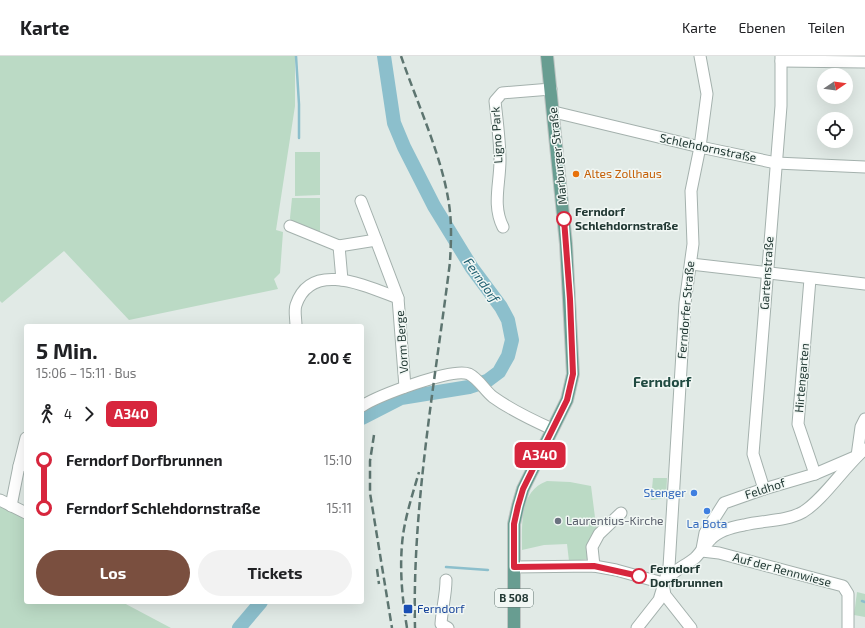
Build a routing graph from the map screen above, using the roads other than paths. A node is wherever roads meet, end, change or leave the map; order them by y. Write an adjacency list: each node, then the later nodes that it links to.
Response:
1 (547, 56): 5 (main road, Marburger Straße / B 508)
2 (700, 56): 7 (street, Ferndorfer Straße)
3 (781, 58): 4 (street); 8 (street, Gartenstraße)
4 (865, 62)
5 (551, 89): 6 (main road, Marburger Straße / B 508); 12 (street, Ligno Park)
6 (554, 112): 7 (street, Schlehdornstraße); 25 (main road, Marburger Straße / B 508)
7 (700, 147): 8 (street, Schlehdornstraße); 15 (street, Ferndorfer Straße)
8 (776, 163): 9 (street, Schlehdornstraße); 16 (street, Gartenstraße)
9 (865, 166)
10 (361, 201): 13 (street, Vorm Berge)
11 (290, 226): 14 (street)
12 (503, 227)
13 (376, 240): 14 (street); 20 (street, Vorm Berge)
14 (339, 246): 18 (street)
15 (691, 264): 16 (street); 38 (street, Ferndorfer Straße)
16 (768, 273): 17 (street); 29 (street, Gartenstraße)
17 (810, 278): 19 (street); 28 (street, Hirtengarten)
18 (342, 280): 20 (street, Vorm Berge); 21 (street, Vorm Berge)
19 (865, 284)
20 (398, 298): 22 (street, Vorm Berge)
21 (296, 324)
22 (405, 387): 23 (street); 25 (street, Vorm Berge)
23 (364, 405)
24 (865, 419): 26 (street)
25 (552, 429): 36 (main road, Marburger Straße / B 508)
26 (861, 453): 28 (street, Feldhof); 34 (street)
27 (23, 466): 31 (street)
28 (815, 474): 29 (street, Feldhof)
29 (764, 489): 34 (street, Feldhof)
30 (0, 500): 31 (street)
31 (11, 506): 32 (street)
32 (24, 512)
33 (621, 513): 35 (street)
34 (702, 551): 38 (street); 43 (street, Auf der Rennwiese)
35 (594, 566): 36 (street); 38 (street)
36 (514, 567): 40 (main road, Marburger Straße / B 508)
37 (446, 580): 39 (street)
38 (663, 583): 41 (street, Ferndorfer Straße); 42 (street)
39 (448, 628)
40 (514, 628)
41 (637, 628)
42 (691, 628)
43 (848, 628)

